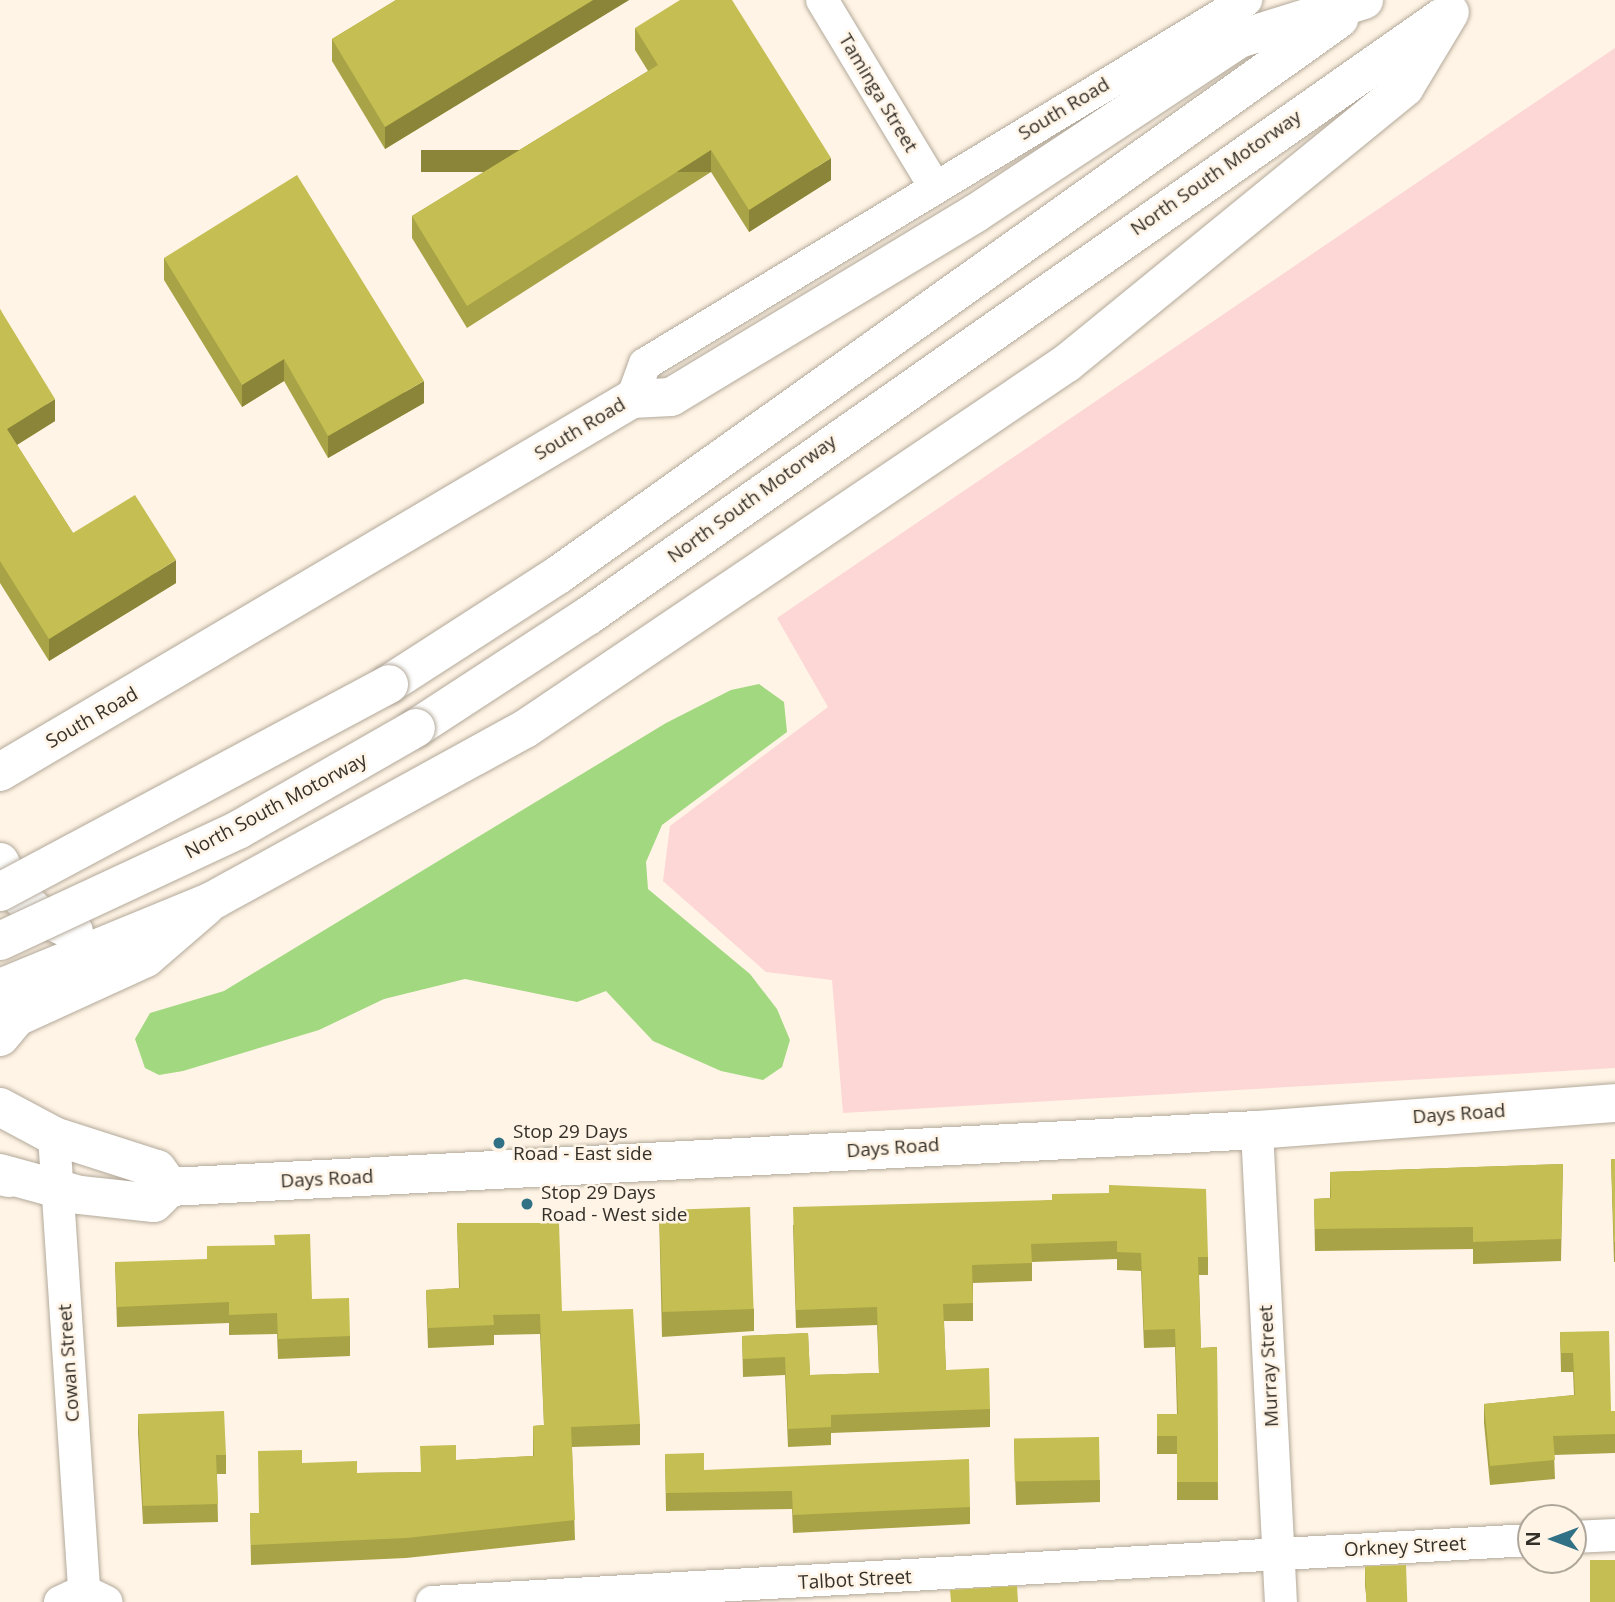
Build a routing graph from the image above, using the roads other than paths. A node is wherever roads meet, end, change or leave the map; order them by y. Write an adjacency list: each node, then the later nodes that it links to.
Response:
1 (822, 0): 5 (street, Taminga Street)
2 (1246, 0): 5 (street, South Road)
3 (1365, 0): 6 (main road); 10 (main road, bridge)
4 (1460, 6): 11 (main road); 13 (main road, North South Motorway, bridge)
5 (934, 186): 6 (street, South Road)
6 (632, 399): 7 (main road, South Road)
7 (6, 769): 8 (main road)
8 (0, 796)
9 (0, 862): 12 (main road)
10 (0, 892)
11 (210, 902): 12 (main road); 15 (main road)
12 (118, 936): 14 (main road)
13 (0, 941)
14 (0, 988)
15 (0, 1037)
16 (1615, 1103): 18 (main road, Days Road)
17 (0, 1107): 19 (main road)
18 (1257, 1130): 21 (main road, Days Road); 26 (street, Murray Street)
19 (54, 1136): 21 (main road); 22 (street, Cowan Street)
20 (3, 1176): 22 (main road, Days Road)
21 (170, 1187): 22 (main road, Days Road)
22 (58, 1190): 28 (street, Cowan Street)
23 (1615, 1535): 24 (street)
24 (1587, 1536)
25 (1517, 1541): 26 (street, Orkney Street)
26 (1279, 1555): 27 (street, Talbot Street); 31 (street, Murray Street)
27 (898, 1590): 29 (street, Talbot Street)
28 (84, 1598)
29 (493, 1600): 30 (street, Talbot Street)
30 (432, 1602)
31 (1282, 1602)

